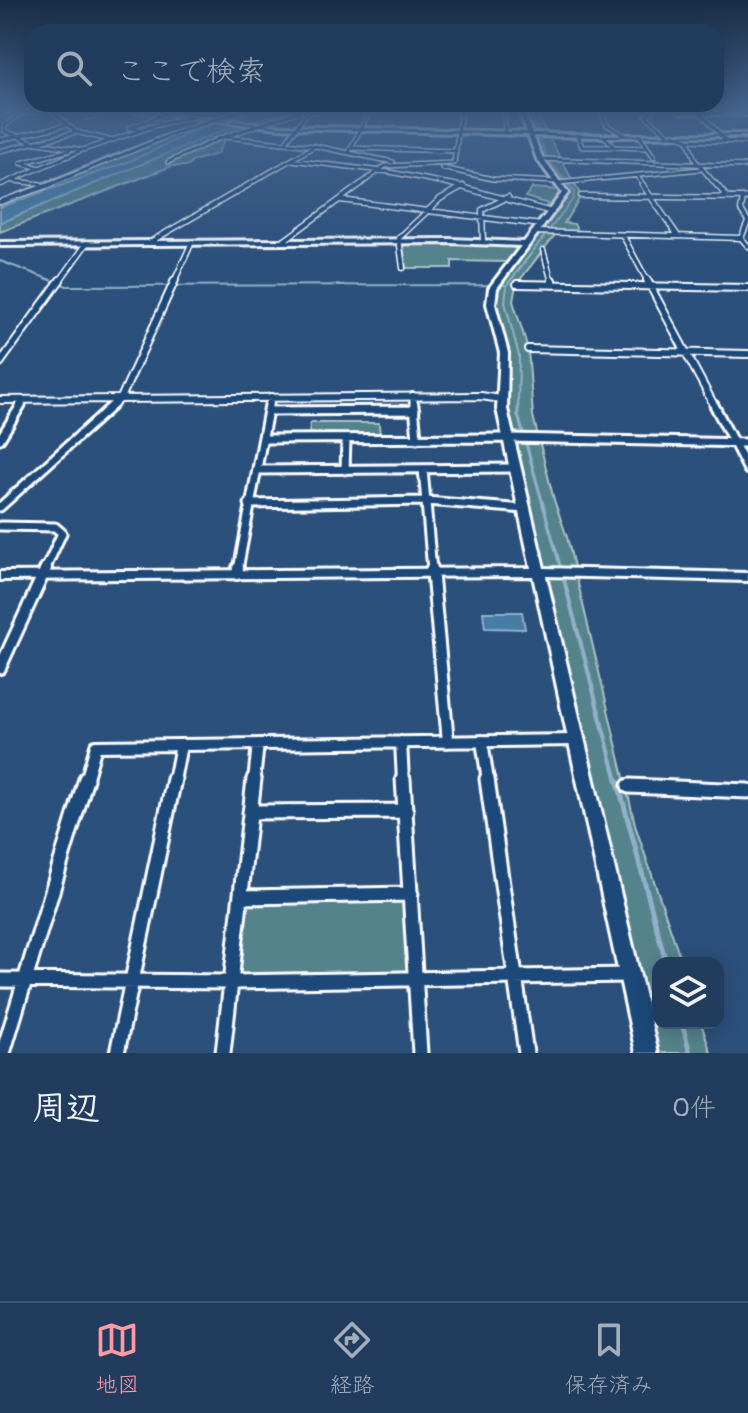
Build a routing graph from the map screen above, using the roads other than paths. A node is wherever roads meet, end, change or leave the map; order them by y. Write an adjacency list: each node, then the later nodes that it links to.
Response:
1 (32, 160): 18 (street)
2 (59, 160): 18 (street)
3 (114, 160): 41 (street)
4 (172, 160): 13 (street)
5 (291, 160): 52 (street)
6 (292, 160): 19 (street)
7 (383, 160): 14 (street)
8 (454, 160): 15 (street)
9 (543, 160): 29 (street)
10 (595, 160): 22 (street)
11 (597, 160): 17 (street)
12 (697, 160): 17 (street)
13 (168, 162)
14 (397, 164): 15 (street); 19 (street)
15 (434, 166): 26 (street)
16 (748, 166): 17 (street)
17 (700, 167): 20 (street); 38 (street)
18 (40, 168): 23 (street)
19 (381, 169): 21 (street); 40 (street)
20 (637, 176): 22 (street); 36 (street)
21 (424, 178): 24 (street); 28 (street)
22 (603, 180): 29 (street)
23 (11, 181): 27 (street); 31 (street)
24 (418, 181)
25 (483, 181): 26 (street)
26 (491, 181): 29 (street); 30 (street); 34 (street)
27 (0, 182)
28 (440, 182): 32 (street); 33 (street)
29 (558, 182): 43 (street)
30 (503, 183)
31 (41, 184)
32 (434, 185)
33 (463, 186): 34 (street); 42 (street)
34 (480, 190): 37 (street)
35 (581, 196): 36 (street)
36 (652, 196): 38 (street); 49 (street)
37 (508, 197): 43 (street); 44 (street)
38 (727, 197): 39 (street)
39 (746, 198): 46 (street)
40 (340, 200): 42 (street); 54 (street)
41 (0, 202)
42 (427, 210): 44 (street); 51 (street)
43 (552, 212): 47 (street)
44 (482, 217): 47 (street); 55 (street)
45 (733, 219): 46 (street)
46 (748, 221): 50 (street)
47 (539, 230): 48 (street); 58 (street)
48 (623, 236): 49 (street); 64 (street)
49 (678, 236): 50 (street)
50 (743, 239): 59 (street)
51 (400, 241): 54 (street); 55 (street); 61 (street)
52 (150, 242): 53 (street); 56 (street)
53 (192, 242): 54 (street); 72 (street)
54 (282, 242)
55 (483, 242): 58 (street)
56 (87, 243): 57 (street); 69 (street)
57 (0, 244)
58 (526, 244): 73 (street)
59 (748, 246)
60 (543, 250): 63 (street)
61 (403, 268)
62 (517, 284): 63 (street)
63 (553, 285): 64 (street)
64 (650, 286): 65 (street); 67 (street)
65 (748, 288)
66 (528, 349): 67 (street)
67 (685, 353): 68 (street); 83 (street)
68 (748, 354)
69 (0, 363)
70 (413, 396): 71 (street); 73 (street); 76 (street)
71 (271, 397): 72 (street); 77 (street)
72 (121, 398): 75 (street); 92 (street)
73 (501, 399): 78 (street)
74 (0, 400): 75 (street)
75 (24, 400): 79 (street)
76 (415, 410): 77 (street); 82 (street)
77 (269, 411): 80 (street)
78 (511, 438): 82 (street); 83 (street); 85 (street)
79 (0, 439)
80 (265, 439): 81 (street); 87 (street)
81 (346, 439): 82 (street); 88 (street)
82 (417, 439)
83 (733, 443): 84 (street); 89 (street)
84 (748, 443)
85 (515, 468): 86 (street); 93 (street)
86 (423, 469): 88 (street); 90 (street)
87 (258, 470): 88 (street); 91 (street)
88 (345, 470)
89 (748, 470)
90 (426, 501): 91 (street); 93 (street); 95 (street)
91 (249, 504): 97 (street)
92 (0, 507)
93 (525, 509): 96 (street)
94 (0, 526): 98 (street)
95 (432, 573): 96 (street); 97 (street); 105 (street)
96 (540, 573): 100 (street); 102 (street)
97 (237, 574): 98 (street)
98 (42, 575): 99 (street); 101 (street)
99 (0, 576)
100 (748, 577)
101 (0, 668)
102 (576, 740): 103 (street); 114 (street)
103 (482, 741): 105 (street); 115 (street)
104 (401, 742): 105 (street); 106 (street); 110 (street)
105 (448, 742)
106 (258, 744): 107 (street); 111 (street)
107 (181, 745): 118 (street); 119 (street)
108 (629, 786): 109 (street)
109 (748, 791)
110 (406, 811): 111 (street); 112 (street)
111 (250, 812): 113 (street)
112 (411, 894): 113 (street); 116 (street)
113 (241, 897): 120 (street)
114 (629, 975): 115 (street); 126 (street)
115 (515, 977): 116 (street); 125 (street)
116 (417, 978): 120 (street); 124 (street)
117 (0, 980): 118 (street)
118 (25, 980): 119 (street); 121 (street)
119 (132, 981): 120 (street); 122 (street)
120 (231, 982): 123 (street)
121 (3, 1053)
122 (117, 1053)
123 (223, 1053)
124 (420, 1053)
125 (526, 1053)
126 (647, 1053)

